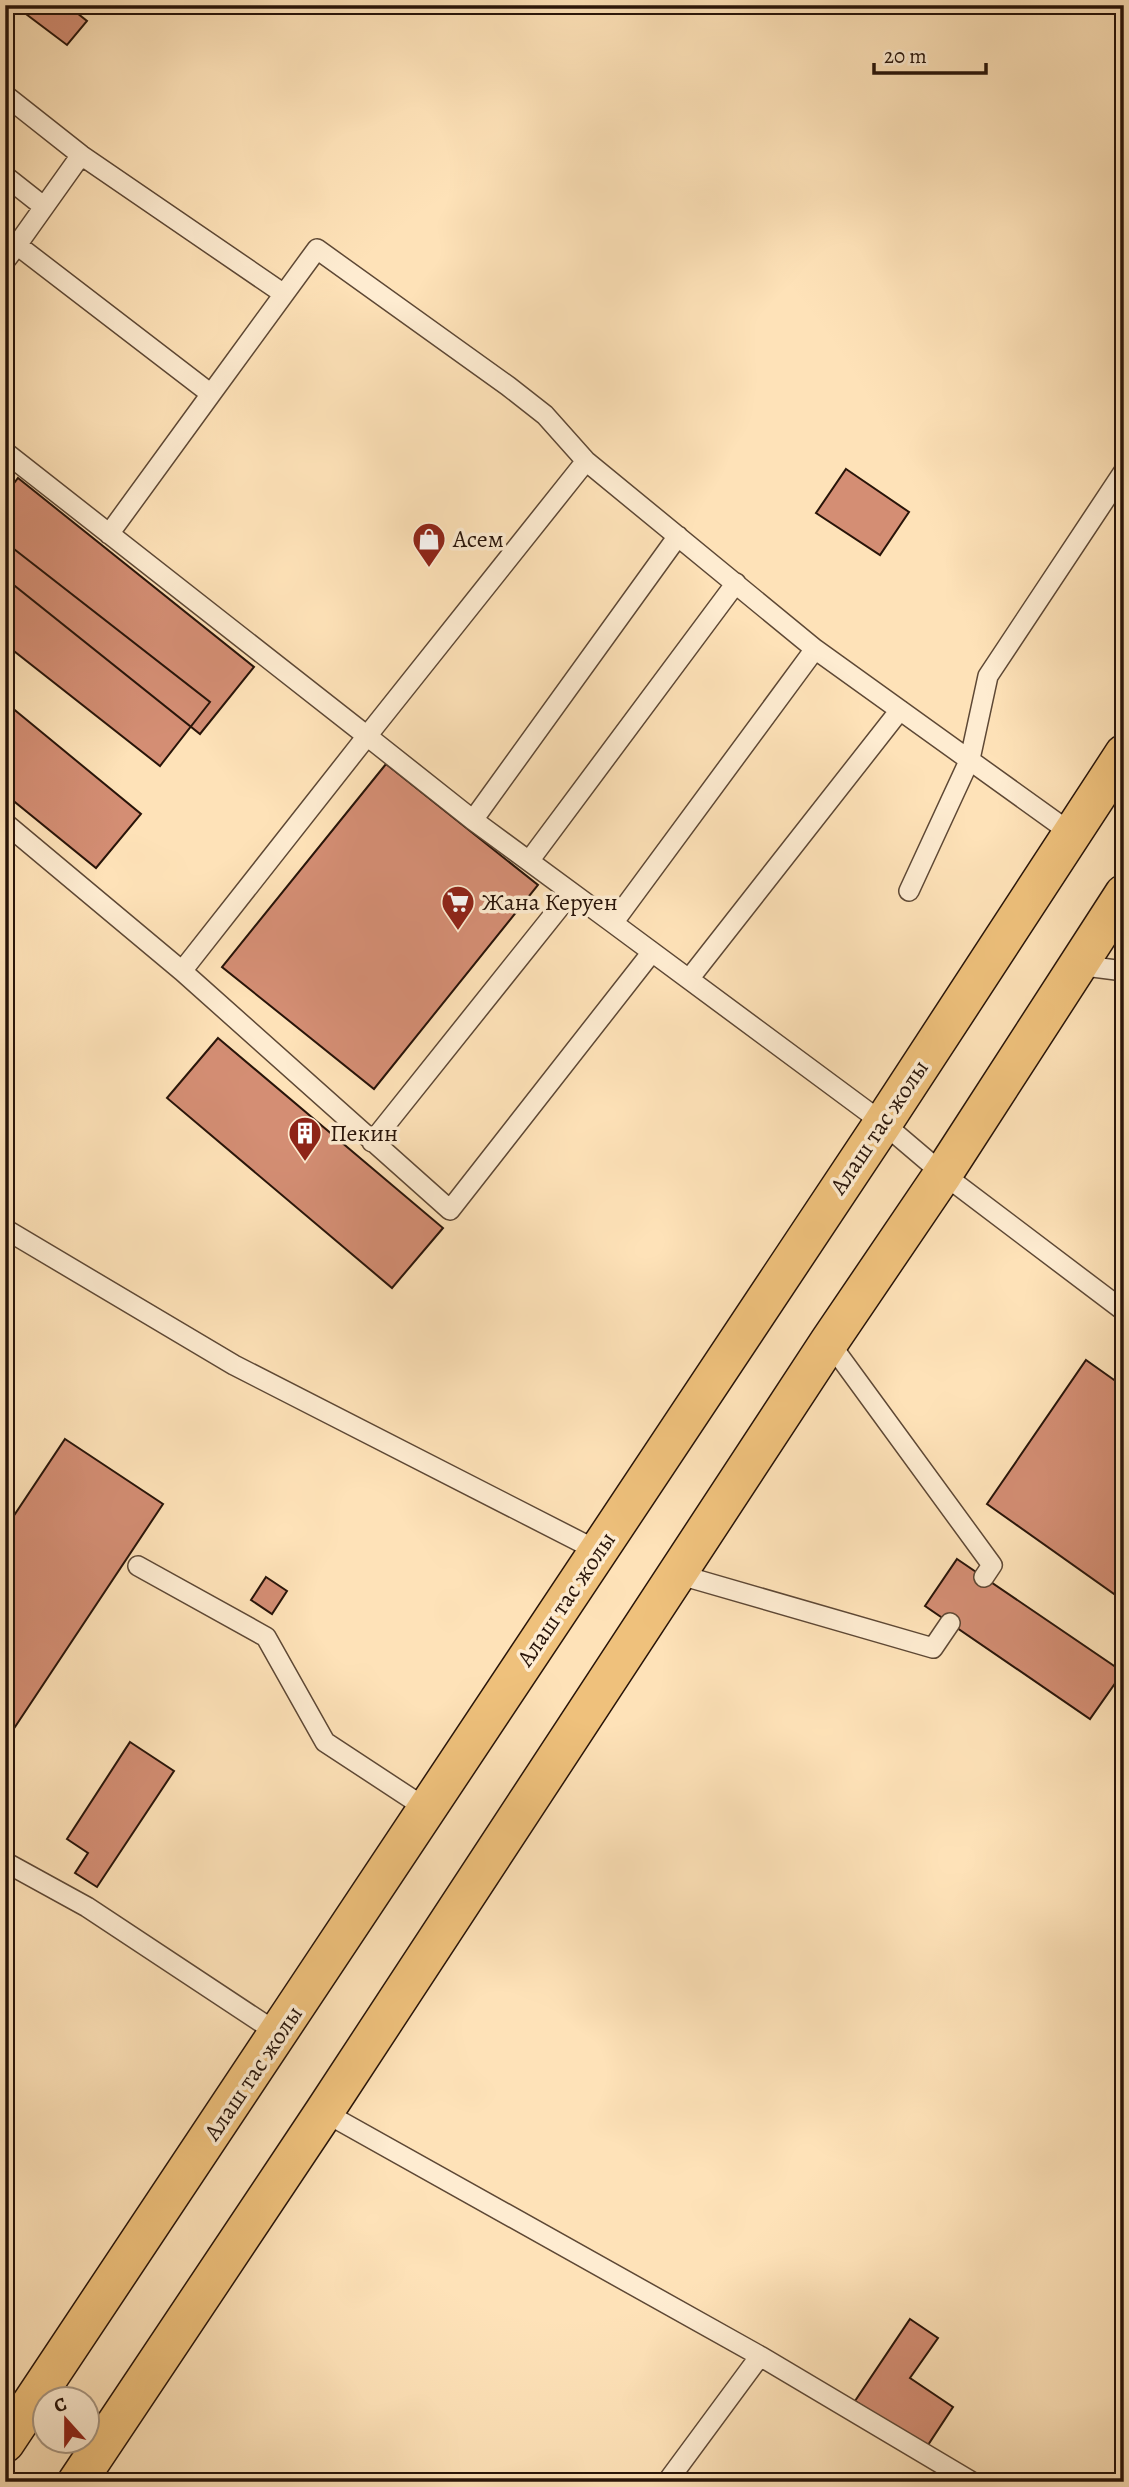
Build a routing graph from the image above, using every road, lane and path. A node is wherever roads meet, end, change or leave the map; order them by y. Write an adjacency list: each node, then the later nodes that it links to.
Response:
1 (5, 95): 2 (lane)
2 (81, 155): 4 (lane); 6 (lane)
3 (5, 176): 4 (lane)
4 (43, 206): 5 (lane)
5 (11, 253): 7 (lane)
6 (284, 294): 7 (lane); 9 (lane)
7 (211, 394): 11 (lane)
8 (5, 452): 11 (lane)
9 (586, 461): 12 (lane); 16 (lane)
10 (1124, 471): 18 (lane)
11 (109, 534): 16 (lane)
12 (678, 536): 13 (lane); 19 (lane)
13 (736, 583): 14 (lane); 22 (lane)
14 (815, 649): 15 (lane); 26 (lane)
15 (900, 710): 18 (lane); 31 (lane)
16 (367, 736): 19 (lane); 29 (lane)
17 (1124, 754): 21 (main road, Алаш тас жолы)
18 (970, 759): 21 (lane); 23 (lane)
19 (473, 820): 22 (lane)
20 (5, 823): 29 (lane)
21 (1071, 833): 32 (main road, Алаш тас жолы)
22 (529, 861): 24 (lane)
23 (909, 891)
24 (572, 893): 26 (lane); 33 (lane)
25 (1124, 894): 28 (main road)
26 (613, 923): 27 (lane)
27 (652, 952): 31 (lane); 33 (lane)
28 (1077, 965): 30 (lane); 34 (main road)
29 (182, 971): 33 (lane)
30 (1124, 971)
31 (689, 979): 32 (lane)
32 (883, 1123): 34 (lane); 38 (main road, Алаш тас жолы)
33 (372, 1142)
34 (943, 1174): 36 (lane); 37 (main road)
35 (5, 1228): 38 (lane)
36 (1124, 1311)
37 (829, 1342): 40 (main road); 41 (lane)
38 (598, 1551): 43 (main road, Алаш тас жолы)
39 (138, 1566): 43 (lane)
40 (677, 1574): 42 (lane); 46 (main road)
41 (984, 1577)
42 (950, 1623)
43 (427, 1809): 45 (main road, Алаш тас жолы)
44 (5, 1862): 45 (lane)
45 (279, 2034): 48 (main road, Алаш тас жолы)
46 (324, 2112): 47 (lane); 49 (main road)
47 (760, 2356): 50 (lane); 51 (lane)
48 (5, 2444)
49 (77, 2482)
50 (667, 2482)
51 (972, 2482)

